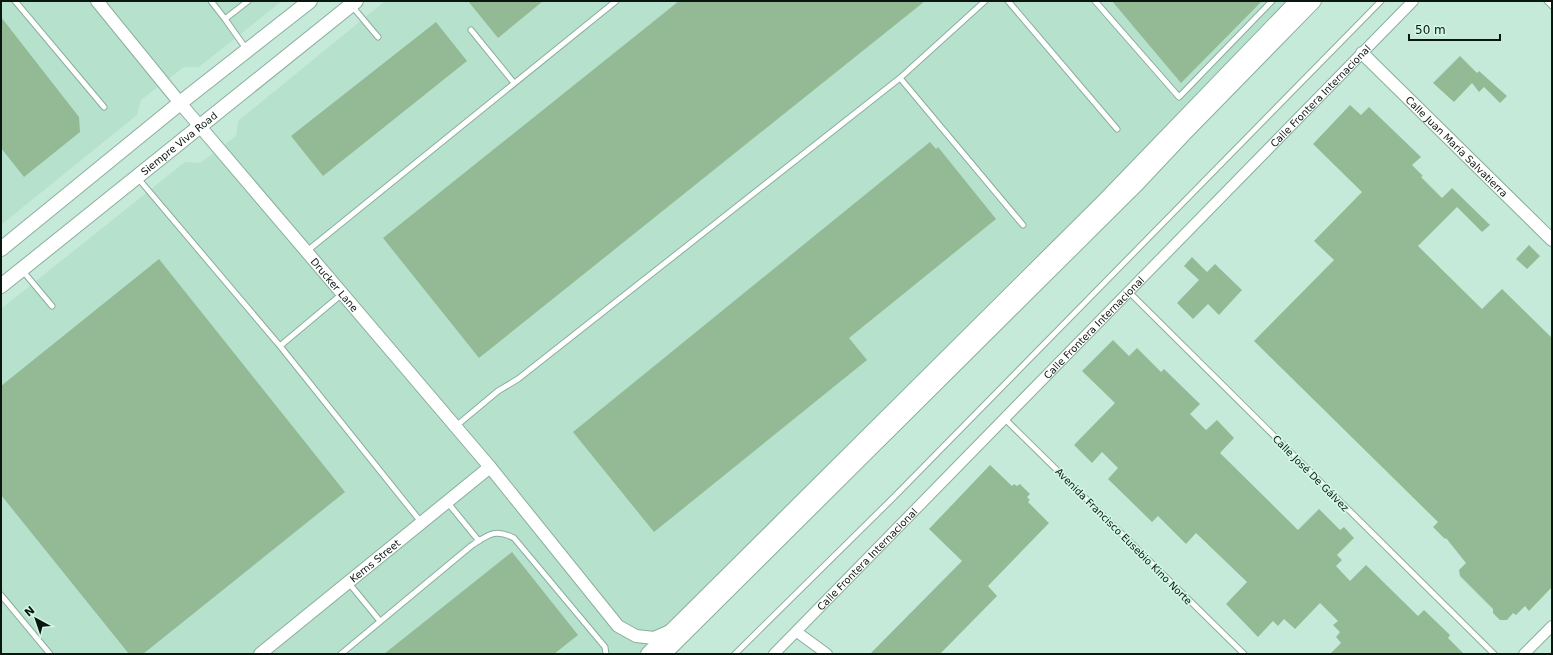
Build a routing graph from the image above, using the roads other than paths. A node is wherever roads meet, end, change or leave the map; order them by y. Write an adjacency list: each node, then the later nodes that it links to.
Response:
1 (15, 1): 26 (lane)
2 (97, 1): 25 (street, Drucker Lane)
3 (211, 1): 18 (lane)
4 (248, 1): 18 (lane)
5 (310, 1): 21 (main road)
6 (616, 1): 24 (lane)
7 (985, 1): 23 (lane)
8 (1008, 1): 28 (lane)
9 (1095, 1): 10 (lane)
10 (1272, 1)
11 (1297, 1): 51 (main road)
12 (1314, 1): 48 (main road)
13 (1381, 1): 59 (lane)
14 (1413, 1): 22 (street, Calle Frontera Internacional)
15 (1547, 1): 17 (lane)
16 (354, 3): 20 (lane); 27 (main road, Siempre Viva Road)
17 (1552, 6)
18 (225, 20): 21 (lane)
19 (471, 30): 24 (lane)
20 (378, 37)
21 (248, 51): 25 (main road)
22 (1362, 53): 31 (street, Calle Juan María Salvatierra); 36 (street, Calle Frontera Internacional)
23 (900, 78): 30 (lane); 41 (lane)
24 (514, 84): 33 (lane)
25 (180, 103): 27 (street, Drucker Lane); 32 (main road)
26 (104, 107)
27 (200, 126): 29 (main road, Siempre Viva Road); 33 (street, Drucker Lane)
28 (1117, 129)
29 (137, 177): 34 (main road, Siempre Viva Road); 39 (lane)
30 (1023, 225)
31 (1552, 240)
32 (1, 248)
33 (307, 251): 37 (street, Drucker Lane)
34 (22, 270): 35 (main road, Siempre Viva Road); 38 (lane)
35 (1, 286)
36 (1129, 292): 40 (street, Calle Frontera Internacional); 63 (lane, Calle José De Gálvez)
37 (343, 294): 39 (lane); 41 (street, Drucker Lane)
38 (52, 306)
39 (280, 346): 44 (lane)
40 (1005, 419): 52 (street, Calle Frontera Internacional); 62 (lane, Avenida Francisco Eusebio Kino Norte)
41 (455, 426): 42 (street, Drucker Lane)
42 (490, 467): 43 (street, Kerns Street); 51 (street, Drucker Lane)
43 (447, 502): 44 (street, Kerns Street); 45 (lane)
44 (422, 522): 46 (street, Kerns Street)
45 (479, 541): 49 (lane); 56 (lane)
46 (348, 582): 49 (lane); 54 (street, Kerns Street)
47 (1, 595): 53 (lane)
48 (706, 614): 51 (street, Drucker Lane); 58 (main road)
49 (380, 621): 55 (lane)
50 (1552, 626): 64 (street)
51 (673, 630): 57 (main road)
52 (797, 632): 60 (street, Calle Frontera Internacional); 61 (street)
53 (50, 654)
54 (260, 654)
55 (341, 654)
56 (606, 654)
57 (648, 654)
58 (664, 654)
59 (735, 654)
60 (774, 654)
61 (827, 654)
62 (1244, 654)
63 (1494, 654)
64 (1524, 654)

